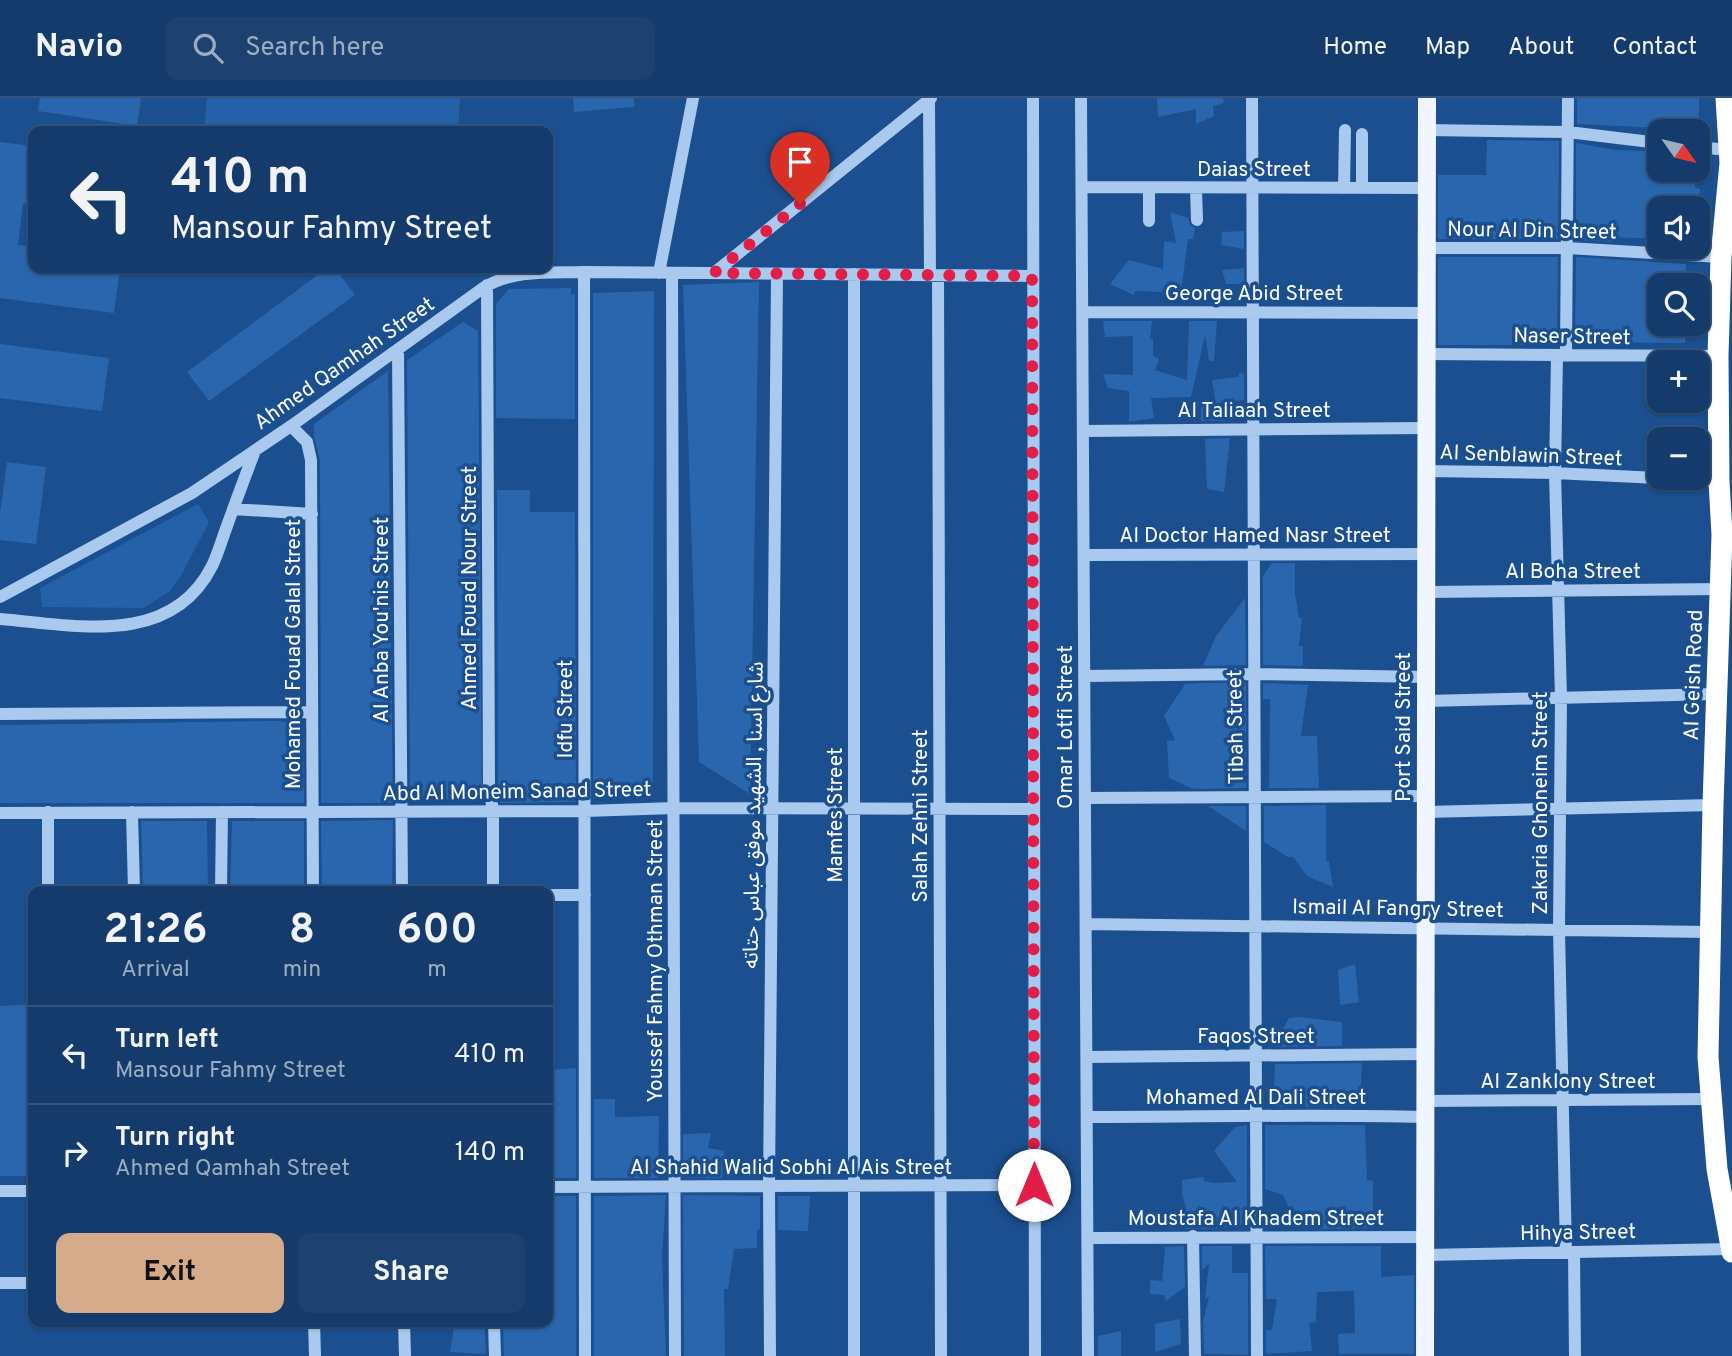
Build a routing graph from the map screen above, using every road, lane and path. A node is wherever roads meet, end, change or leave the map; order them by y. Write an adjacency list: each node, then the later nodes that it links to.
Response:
1 (693, 98): 29 (street, Youssef Fahmy Othman Street)
2 (1033, 98): 34 (street, Omar Lotfi Street)
3 (1081, 98): 16 (street, Omar Lotfi Street)
4 (1252, 98): 19 (street, Tibah Street)
5 (1427, 98): 10 (main road, Port Said Street)
6 (1568, 98): 11 (street, Zakaria Ghoneim Street)
7 (1726, 98): 15 (highway)
8 (930, 99): 30 (street); 33 (street, Salah Zehni Street)
9 (1345, 130): 20 (street)
10 (1427, 130): 11 (street); 22 (main road, Port Said Street)
11 (1568, 132): 13 (street); 26 (street, Zakaria Ghoneim Street)
12 (1362, 134): 21 (street)
13 (1647, 142)
14 (1710, 153): 15 (street)
15 (1730, 162): 27 (highway)
16 (1082, 187): 17 (street, Daias Street); 37 (street, Omar Lotfi Street)
17 (1149, 188): 18 (street, Daias Street); 24 (street)
18 (1196, 188): 19 (street, Daias Street); 23 (street)
19 (1253, 188): 20 (street, Daias Street); 36 (street, Tibah Street)
20 (1345, 188): 21 (street, Daias Street)
21 (1362, 188): 22 (street, Daias Street)
22 (1427, 188): 25 (main road, Port Said Street)
23 (1197, 220)
24 (1150, 221)
25 (1426, 248): 26 (street, Nour Al Din Street); 38 (main road, Port Said Street)
26 (1567, 248): 27 (street, Nour Al Din Street); 41 (street, Zakaria Ghoneim Street)
27 (1721, 257): 42 (highway)
28 (584, 272): 29 (street, Ahmed Qamhah Street); 35 (street, Ahmed Qamhah Street); 81 (street, Idfu Street)
29 (666, 273): 30 (street, Ahmed Qamhah Street); 73 (street, Youssef Fahmy Othman Street)
30 (714, 273): 32 (street, Ahmed Qamhah Street)
31 (854, 274): 32 (street, Ahmed Qamhah Street); 33 (street, Ahmed Qamhah Street); 75 (street, Mamfes Street)
32 (777, 275): 74 (street, شارع اسنا , الشهيد موفق عباس حتاته)
33 (934, 275): 34 (street, Ahmed Qamhah Street); 76 (street, Salah Zehni Street)
34 (1032, 276): 77 (street, Omar Lotfi Street)
35 (487, 285): 39 (street, Ahmed Qamhah Street); 80 (street, Ahmed Fouad Nour Street)
36 (1253, 311): 37 (street, George Abid Street); 38 (street, George Abid Street); 45 (street, Tibah Street)
37 (1083, 312): 46 (street, Omar Lotfi Street)
38 (1426, 313): 40 (main road, Port Said Street)
39 (398, 349): 43 (street, Ahmed Qamhah Street); 79 (street, Al Anba You'nis Street)
40 (1426, 354): 41 (street, Naser Street); 44 (main road, Port Said Street)
41 (1561, 355): 42 (street, Naser Street); 49 (street, Zakaria Ghoneim Street)
42 (1718, 356): 50 (highway)
43 (291, 426): 47 (street, Ahmed Qamhah Street); 52 (street, Mohamed Fouad Galal Street)
44 (1426, 428): 45 (street, Al Taliaah Street); 48 (main road, Port Said Street)
45 (1253, 430): 46 (street, Al Taliaah Street); 53 (street, Tibah Street)
46 (1083, 431): 55 (street, Omar Lotfi Street)
47 (255, 451): 51 (street, Ahmed Qamhah Street); 59 (street, Ahmed Qamhah Street)
48 (1426, 471): 49 (street, Al Senblawin Street); 54 (main road, Port Said Street)
49 (1555, 473): 50 (street, Al Senblawin Street); 57 (street, Zakaria Ghoneim Street)
50 (1725, 490): 56 (highway, Al Geish Road)
51 (233, 509): 52 (street); 60 (street, Ahmed Qamhah Street)
52 (312, 514): 67 (street, Mohamed Fouad Galal Street)
53 (1253, 554): 54 (street, Al Doctor Hamed Nasr Street); 55 (street, Al Doctor Hamed Nasr Street); 61 (street, Tibah Street)
54 (1426, 554): 58 (main road, Port Said Street)
55 (1084, 555): 62 (street, Omar Lotfi Street)
56 (1721, 589): 57 (street, Al Boha Street); 64 (highway, Al Geish Road)
57 (1557, 590): 58 (street, Al Boha Street); 65 (street, Zakaria Ghoneim Street)
58 (1426, 592): 63 (main road, Port Said Street)
59 (0, 597)
60 (0, 619)
61 (1254, 674): 62 (street); 63 (street); 69 (street, Tibah Street)
62 (1084, 676): 70 (street, Omar Lotfi Street)
63 (1426, 677): 66 (main road, Port Said Street)
64 (1716, 694): 65 (street); 72 (highway, Al Geish Road)
65 (1560, 698): 66 (street); 78 (street, Zakaria Ghoneim Street)
66 (1426, 701): 71 (main road, Port Said Street)
67 (312, 712): 68 (street); 85 (street, Mohamed Fouad Galal Street)
68 (0, 715)
69 (1255, 797): 70 (street); 71 (street); 96 (street, Tibah Street)
70 (1085, 798): 95 (street, Omar Lotfi Street)
71 (1425, 804): 78 (street); 97 (main road, Port Said Street)
72 (1713, 805): 78 (street); 99 (highway, Al Geish Road)
73 (674, 808): 74 (street, Abd Al Moneim Sanad Street); 81 (street, Abd Al Moneim Sanad Street); 114 (street, Youssef Fahmy Othman Street)
74 (772, 808): 75 (street, Abd Al Moneim Sanad Street); 110 (street, شارع اسنا , الشهيد موفق عباس حتاته)
75 (854, 808): 76 (street, Abd Al Moneim Sanad Street); 111 (street, Mamfes Street)
76 (940, 809): 77 (street, Abd Al Moneim Sanad Street); 108 (street, Salah Zehni Street)
77 (1033, 809): 109 (street, Omar Lotfi Street)
78 (1560, 809): 98 (street, Zakaria Ghoneim Street)
79 (401, 811): 80 (street, Abd Al Moneim Sanad Street); 85 (street, Abd Al Moneim Sanad Street); 91 (street, Al Anba You'nis Street)
80 (493, 811): 81 (street, Abd Al Moneim Sanad Street); 92 (street, Ahmed Fouad Nour Street)
81 (585, 811): 94 (street, Idfu Street)
82 (48, 812): 83 (street, Abd Al Moneim Sanad Street); 86 (street, Abd Al Moneim Sanad Street); 87 (street)
83 (132, 812): 84 (street, Abd Al Moneim Sanad Street); 88 (street)
84 (222, 812): 85 (street, Abd Al Moneim Sanad Street); 89 (street)
85 (313, 812): 90 (street, Mohamed Fouad Galal Street)
86 (0, 813)
87 (48, 886)
88 (134, 886)
89 (221, 886)
90 (313, 886)
91 (402, 886)
92 (493, 886)
93 (553, 895): 94 (street)
94 (585, 895): 113 (street, Idfu Street)
95 (1086, 924): 96 (street, Ismail Al Fangry Street); 102 (street, Omar Lotfi Street)
96 (1257, 926): 97 (street, Ismail Al Fangry Street); 101 (street, Tibah Street)
97 (1425, 927): 98 (street, Ismail Al Fangry Street); 100 (main road, Port Said Street)
98 (1559, 930): 99 (street, Ismail Al Fangry Street); 104 (street, Zakaria Ghoneim Street)
99 (1710, 932): 103 (highway, Al Geish Road)
100 (1425, 1054): 101 (street, Faqos Street); 105 (main road, Port Said Street)
101 (1257, 1056): 102 (street, Faqos Street); 107 (street, Tibah Street)
102 (1087, 1057): 106 (street, Omar Lotfi Street)
103 (1710, 1099): 104 (street, Al Zanklony Street); 121 (highway, Al Geish Road)
104 (1563, 1100): 105 (street, Al Zanklony Street); 122 (street, Zakaria Ghoneim Street)
105 (1426, 1109): 107 (street, Mohamed Al Dali Street); 120 (main road, Port Said Street)
106 (1087, 1117): 107 (street, Mohamed Al Dali Street); 119 (street, Omar Lotfi Street)
107 (1257, 1117): 118 (street, Tibah Street)
108 (941, 1185): 109 (street, Al Shahid Walid Sobhi Al Ais Street); 111 (street, Al Shahid Walid Sobhi Al Ais Street); 135 (street, Salah Zehni Street)
109 (1034, 1185): 136 (street, Omar Lotfi Street)
110 (769, 1186): 111 (street, Al Shahid Walid Sobhi Al Ais Street); 114 (street, Al Shahid Walid Sobhi Al Ais Street); 133 (street, شارع اسنا , الشهيد موفق عباس حتاته)
111 (854, 1186): 134 (street, Mamfes Street)
112 (553, 1187): 113 (street, Al Shahid Walid Sobhi Al Ais Street)
113 (585, 1187): 114 (street, Al Shahid Walid Sobhi Al Ais Street); 131 (street, Idfu Street)
114 (675, 1187): 132 (street, Youssef Fahmy Othman Street)
115 (0, 1191): 116 (street)
116 (28, 1191)
117 (1193, 1236): 118 (street, Moustafa Al Khadem Street); 119 (street, Moustafa Al Khadem Street); 138 (street)
118 (1257, 1236): 120 (street, Moustafa Al Khadem Street); 139 (street, Tibah Street)
119 (1088, 1238): 137 (street, Omar Lotfi Street)
120 (1425, 1246): 122 (street, Hihya Street); 140 (main road, Port Said Street)
121 (1732, 1251): 122 (street, Hihya Street)
122 (1570, 1252): 141 (street, Zakaria Ghoneim Street)
123 (0, 1283): 124 (street)
124 (28, 1283)
125 (314, 1327): 128 (street)
126 (404, 1327): 129 (street)
127 (494, 1327): 130 (street)
128 (314, 1356)
129 (405, 1356)
130 (495, 1356)
131 (585, 1356)
132 (675, 1356)
133 (770, 1356)
134 (854, 1356)
135 (941, 1356)
136 (1035, 1356)
137 (1088, 1356)
138 (1195, 1356)
139 (1257, 1356)
140 (1425, 1356)
141 (1575, 1356)

